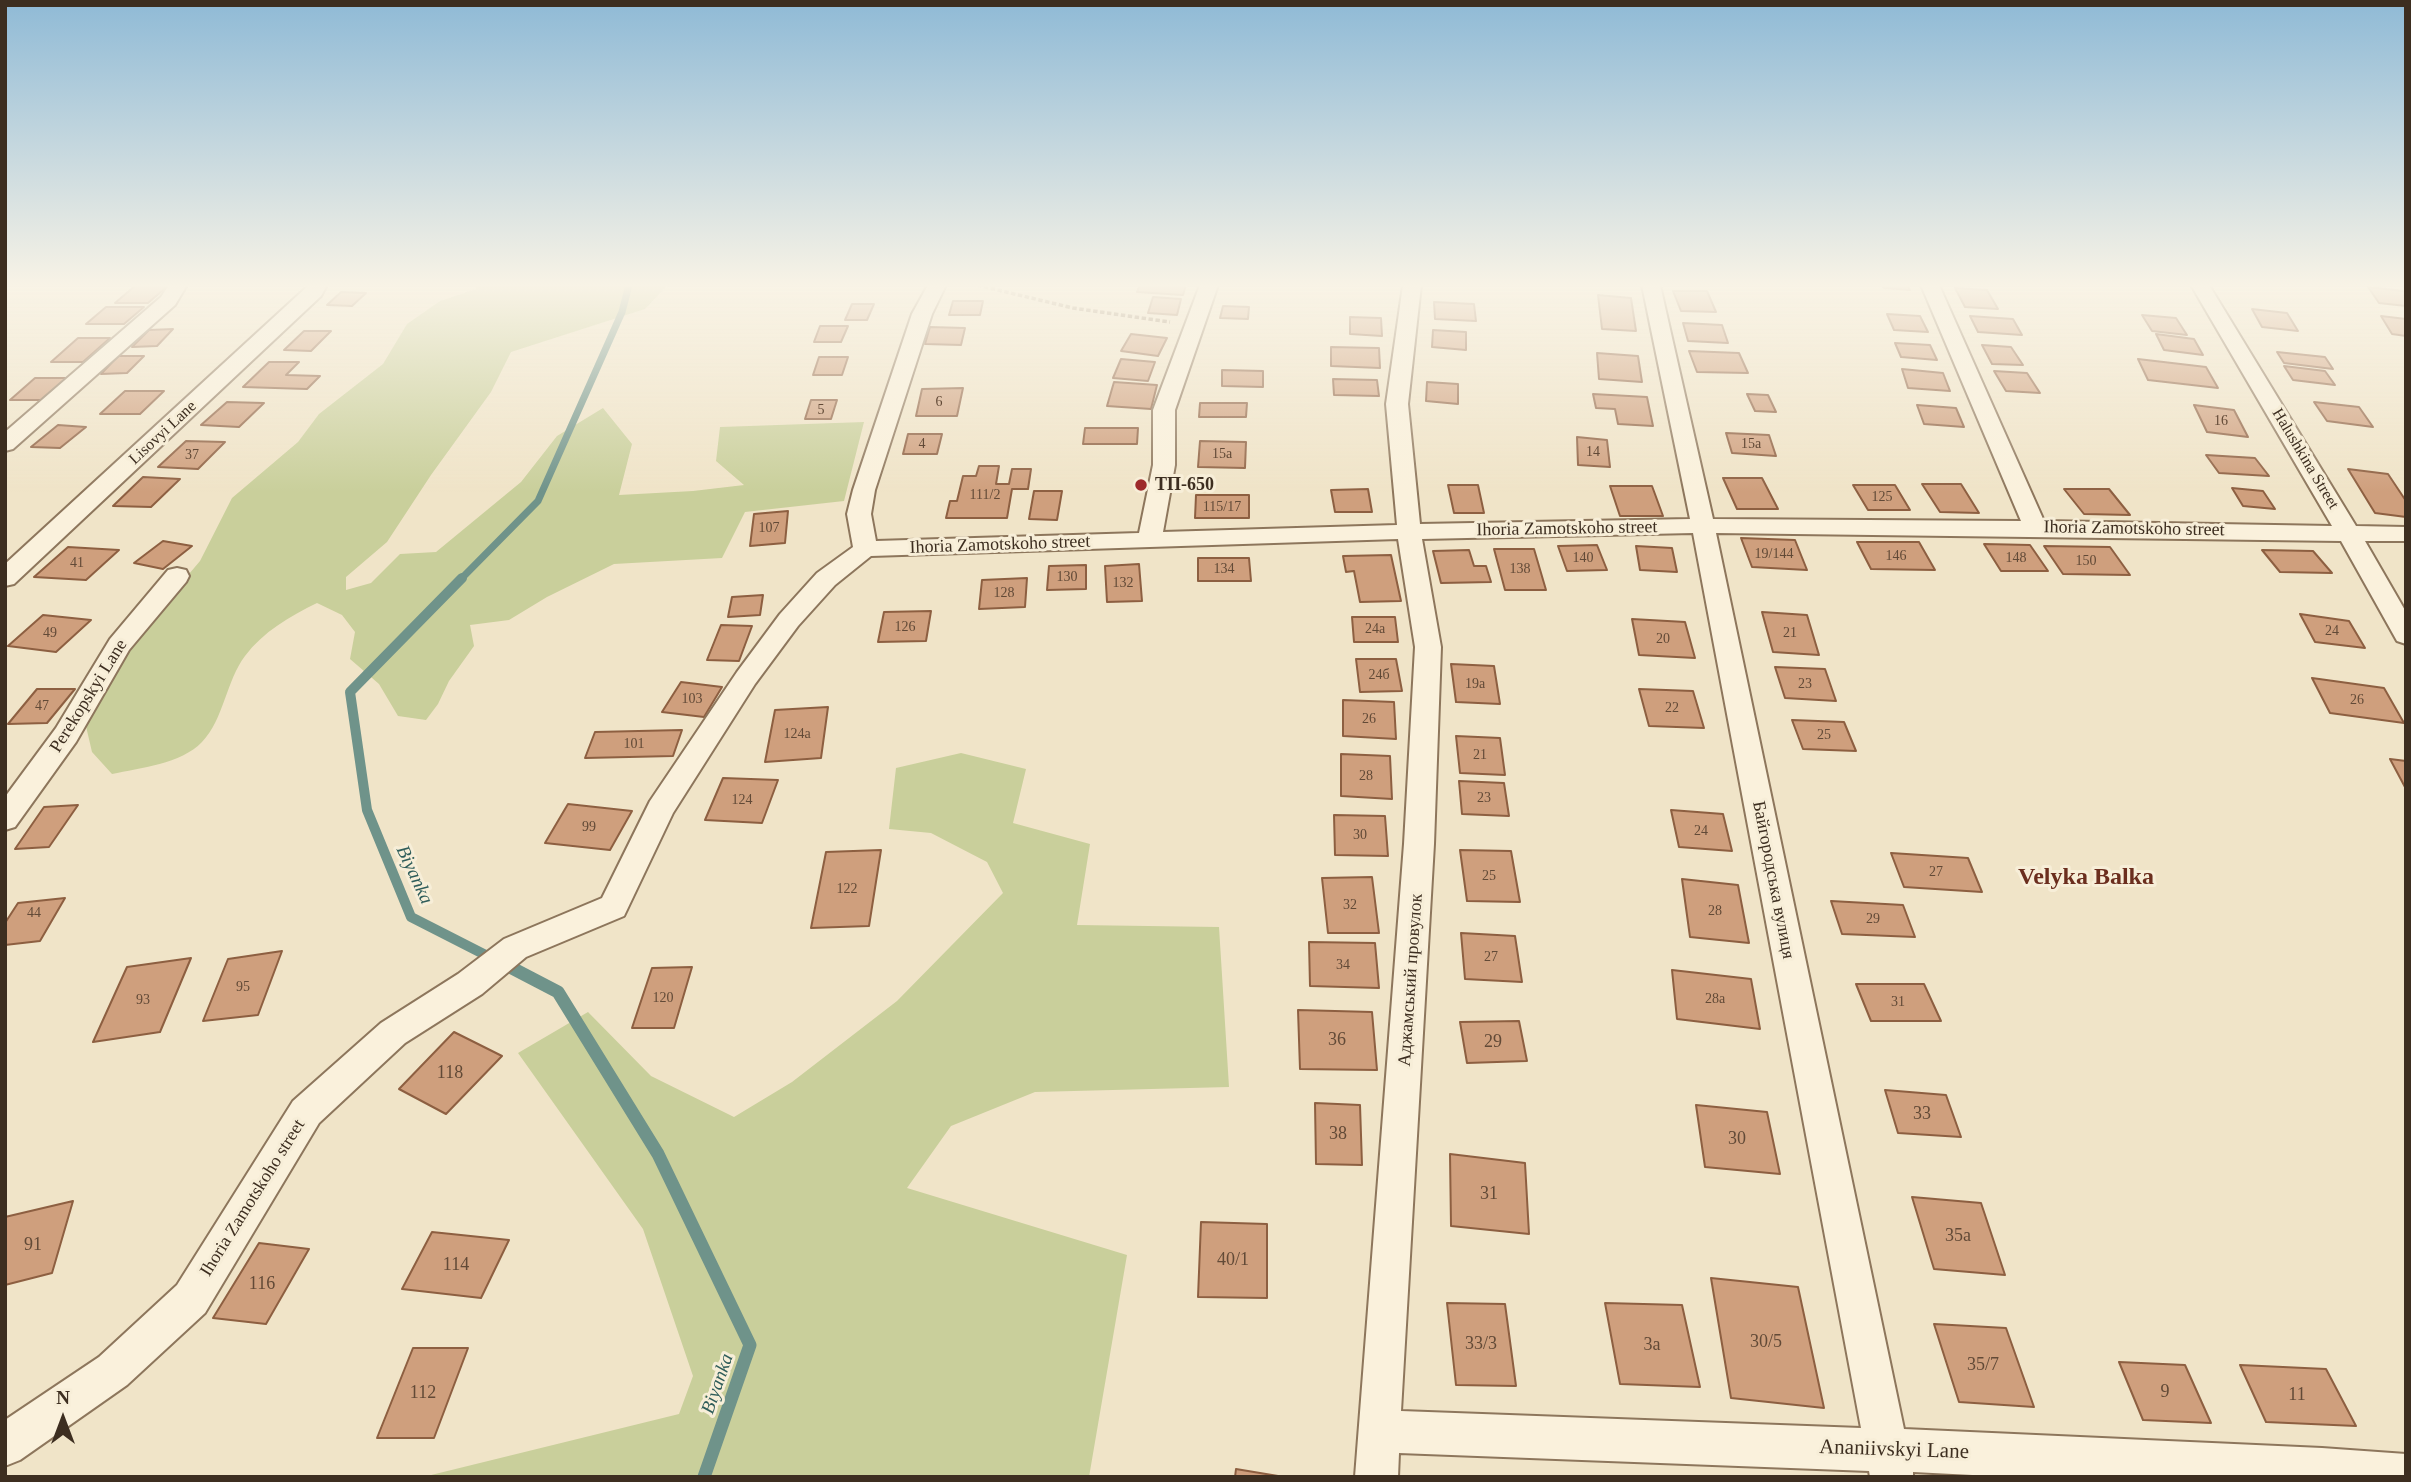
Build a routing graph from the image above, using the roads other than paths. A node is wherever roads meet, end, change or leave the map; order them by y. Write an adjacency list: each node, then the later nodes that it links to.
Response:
1 (107, 354): 9 (street)
2 (247, 354): 18 (street, Lisovyi Lane)
3 (909, 354): 16 (street)
4 (1184, 354): 15 (street)
5 (1403, 354): 12 (street, Аджамський провулок)
6 (1666, 354): 10 (street, Байгородська вулиця)
7 (1960, 354): 11 (street)
8 (2241, 354): 13 (street, Halushkina Street)
9 (5, 444)
10 (1703, 526): 11 (street, Ihoria Zamotskoho street); 12 (street, Ihoria Zamotskoho street); 23 (street, Байгородська вулиця)
11 (2035, 527): 13 (street, Ihoria Zamotskoho street)
12 (1409, 531): 15 (street, Ihoria Zamotskoho street); 21 (street, Аджамський провулок)
13 (2349, 534): 14 (street, Ihoria Zamotskoho street); 19 (street, Halushkina Street)
14 (2406, 534)
15 (1150, 541): 16 (street, Ihoria Zamotskoho street)
16 (865, 549): 22 (street, Ihoria Zamotskoho street)
17 (177, 576): 20 (street, Perekopskyi Lane)
18 (5, 578)
19 (2406, 635)
20 (5, 819)
21 (1381, 1431): 23 (street, Ananiivskyi Lane); 26 (street, Аджамський провулок)
22 (5, 1445)
23 (1889, 1463): 24 (street, Ananiivskyi Lane)
24 (2323, 1473): 25 (street, Ananiivskyi Lane)
25 (2406, 1476)
26 (1376, 1477)

